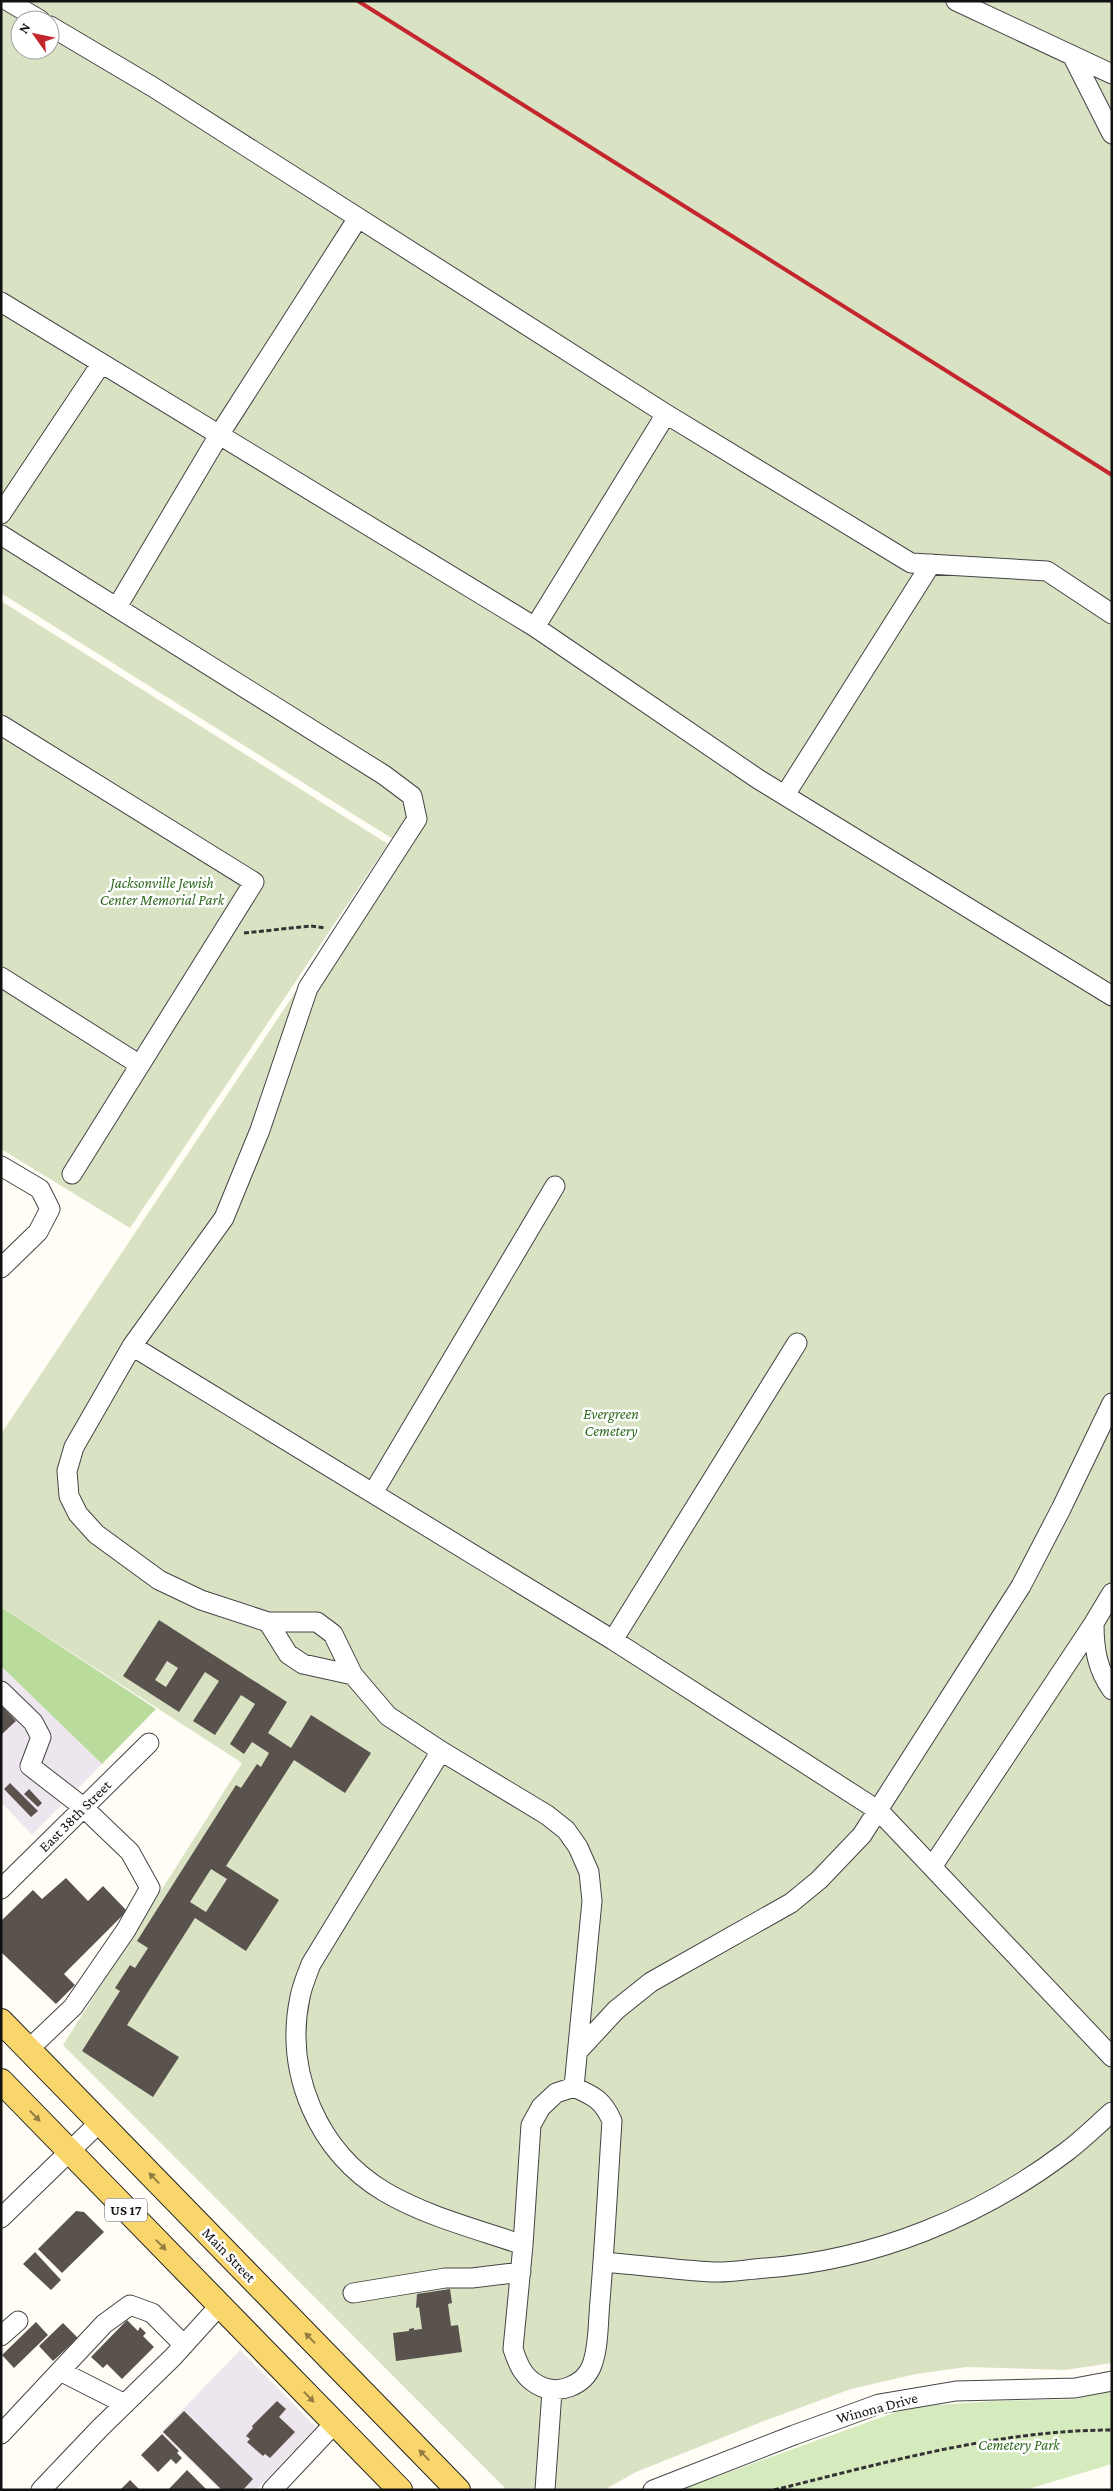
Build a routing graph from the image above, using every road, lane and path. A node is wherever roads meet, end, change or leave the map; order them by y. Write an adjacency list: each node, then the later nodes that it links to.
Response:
1 (8, 1): 4 (street)
2 (956, 1): 3 (street)
3 (988, 9): 6 (street)
4 (23, 10)
5 (60, 32): 9 (street)
6 (1072, 55): 7 (street); 8 (street)
7 (1112, 74)
8 (1112, 134)
9 (358, 218): 12 (street); 13 (street)
10 (1, 302): 11 (street)
11 (101, 364): 13 (street); 14 (street)
12 (666, 414): 16 (street); 19 (street)
13 (219, 435): 17 (street); 19 (street)
14 (1, 514)
15 (1, 535): 17 (street)
16 (931, 564): 18 (street); 21 (street)
17 (117, 608): 22 (street)
18 (1112, 614)
19 (535, 626): 21 (street)
20 (1, 725): 23 (street)
21 (785, 795): 25 (street)
22 (345, 931): 23 (path); 32 (street)
23 (219, 938): 26 (street)
24 (1, 976): 26 (street)
25 (1112, 996)
26 (140, 1065): 28 (street)
27 (1, 1166): 30 (street)
28 (72, 1174)
29 (555, 1186): 34 (street)
30 (1, 1268)
31 (797, 1343): 38 (street)
32 (132, 1346): 34 (street); 36 (street)
33 (1112, 1403): 45 (street)
34 (373, 1493): 38 (street)
35 (1112, 1593): 37 (street)
36 (268, 1622): 39 (street); 39 (street)
37 (1094, 1623): 41 (street); 46 (street)
38 (613, 1640): 45 (street)
39 (353, 1674): 43 (street)
40 (1, 1690): 44 (street)
41 (1112, 1690)
42 (149, 1743): 44 (street, East 38th Street)
43 (441, 1752): 50 (street); 58 (street)
44 (83, 1807): 47 (street, East 38th Street); 49 (street)
45 (879, 1812): 46 (street); 50 (street)
46 (932, 1867): 51 (street)
47 (1, 1889)
48 (1, 2021): 49 (main road, Main Street / US 17)
49 (29, 2049): 55 (main road, Main Street / US 17)
50 (579, 2050): 53 (street)
51 (1112, 2057)
52 (1, 2081): 56 (main road, US 17, one-way to 56)
53 (574, 2087): 58 (street); 59 (street)
54 (1112, 2112): 59 (street)
55 (100, 2122): 56 (street); 76 (main road, Main Street / US 17, one-way to 55)
56 (69, 2152): 57 (street); 62 (main road, US 17, one-way to 62)
57 (1, 2218)
58 (524, 2245): 60 (street)
59 (603, 2262): 68 (street)
60 (520, 2272): 61 (street); 68 (street)
61 (353, 2293)
62 (220, 2306): 65 (street); 70 (main road, US 17, one-way to 70)
63 (18, 2321): 64 (street)
64 (1, 2336)
65 (184, 2345): 66 (street); 69 (street)
66 (60, 2370): 69 (street); 72 (street)
67 (1112, 2381): 78 (street, Winona Drive)
68 (552, 2391): 77 (street)
69 (125, 2404): 73 (street)
70 (335, 2423): 74 (street); 75 (main road, US 17)
71 (1112, 2430): 79 (path)
72 (1, 2434)
73 (41, 2490)
74 (272, 2490)
75 (400, 2490)
76 (458, 2490)
77 (545, 2490)
78 (653, 2490)
79 (774, 2490)

